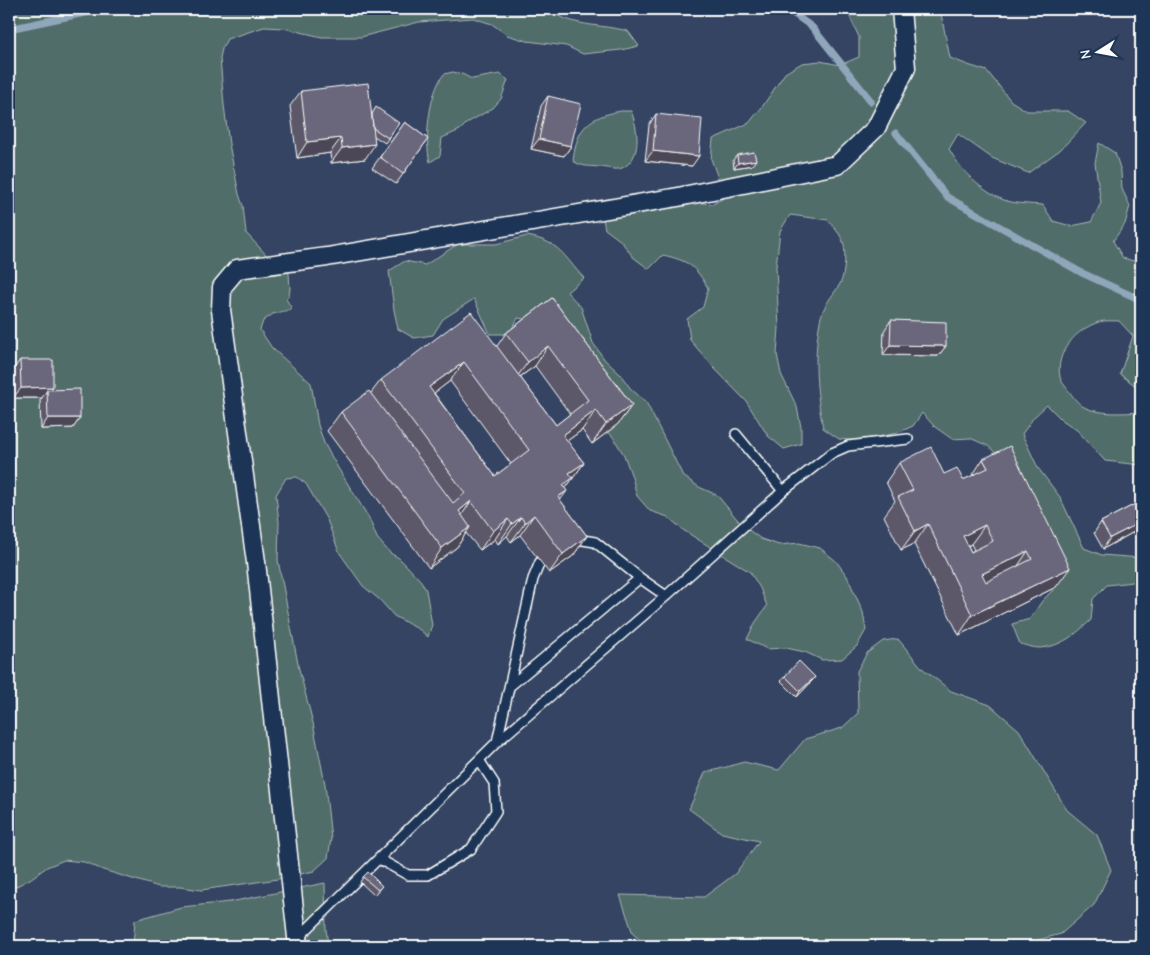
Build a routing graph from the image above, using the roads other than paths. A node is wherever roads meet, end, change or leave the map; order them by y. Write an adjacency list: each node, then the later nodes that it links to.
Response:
1 (902, 9): 13 (street)
2 (736, 434): 4 (lane)
3 (908, 439): 4 (lane)
4 (783, 491): 8 (lane)
5 (564, 543): 7 (lane)
6 (540, 562): 9 (lane)
7 (640, 578): 8 (lane); 9 (lane)
8 (666, 596): 10 (lane)
9 (510, 686): 10 (lane)
10 (497, 742): 11 (lane)
11 (479, 760): 12 (lane); 12 (lane)
12 (379, 859): 13 (lane)
13 (298, 943)

